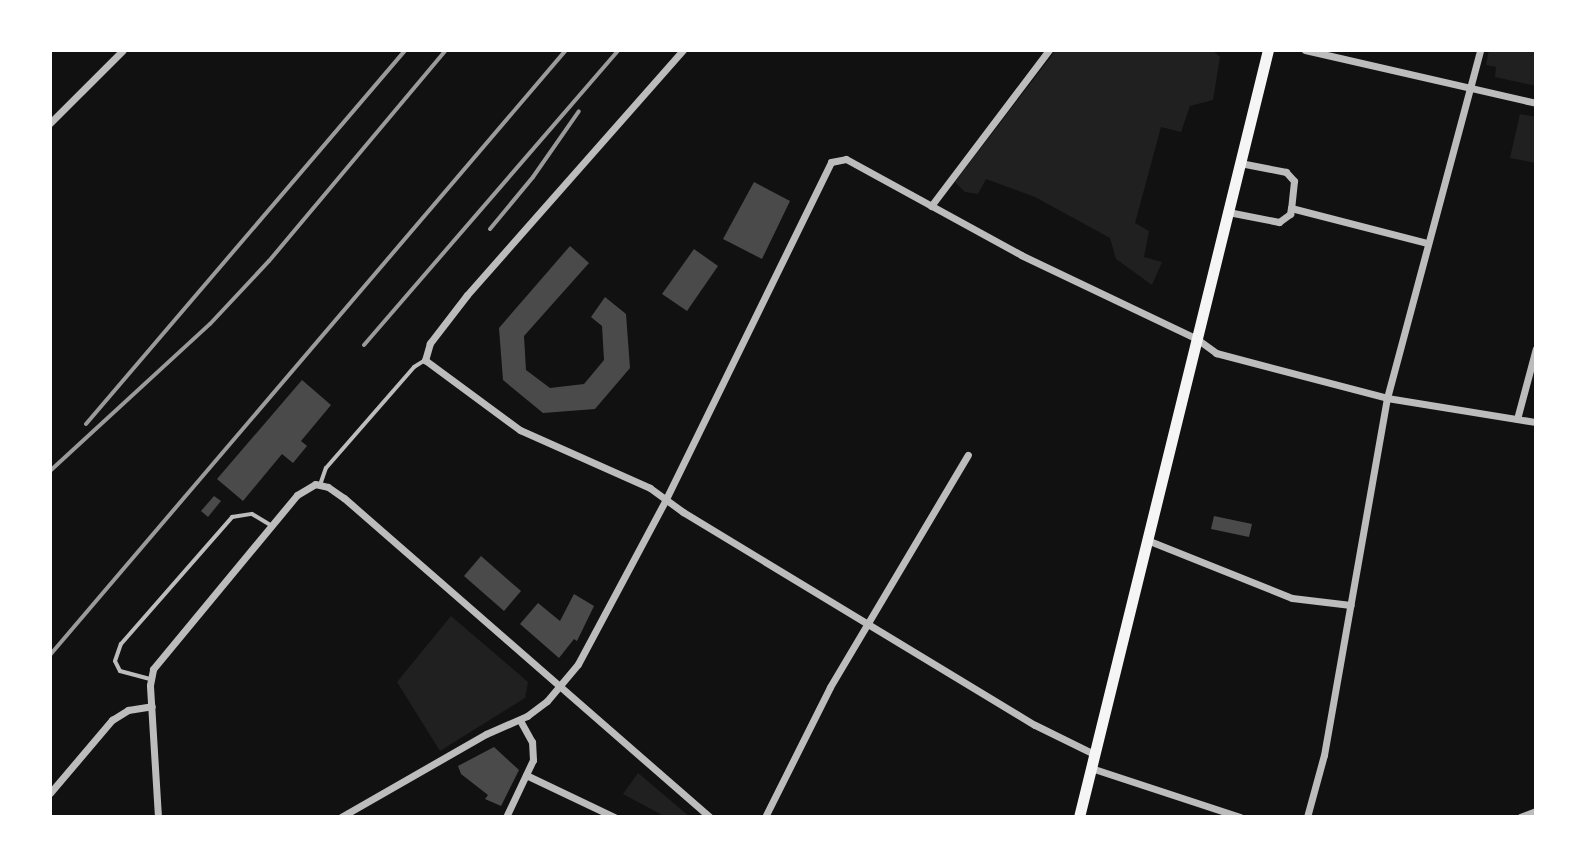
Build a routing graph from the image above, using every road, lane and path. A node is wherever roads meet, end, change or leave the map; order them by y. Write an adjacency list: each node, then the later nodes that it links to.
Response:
1 (123, 50): 9 (street)
2 (683, 50): 17 (street)
3 (1049, 50): 11 (street)
4 (1268, 50): 10 (main road)
5 (1305, 50): 7 (street)
6 (1480, 50): 7 (street)
7 (1470, 90): 8 (street); 14 (street)
8 (1536, 103)
9 (50, 123)
10 (1240, 163): 12 (street); 13 (main road)
11 (931, 206): 15 (street); 23 (street)
12 (1291, 208): 13 (street); 14 (street)
13 (1228, 212): 15 (main road)
14 (1427, 243): 18 (street)
15 (1197, 339): 18 (street); 25 (main road)
16 (1536, 348): 19 (street)
17 (425, 360): 22 (lane); 23 (street)
18 (1387, 398): 19 (street); 26 (street)
19 (1517, 419): 20 (street)
20 (1536, 422)
21 (968, 455): 27 (street)
22 (320, 485): 24 (street); 29 (street)
23 (666, 499): 27 (street); 29 (street)
24 (272, 527): 28 (street); 28 (lane)
25 (1147, 540): 26 (street); 32 (main road)
26 (1351, 605): 45 (street)
27 (867, 621): 32 (street); 42 (street)
28 (150, 679): 30 (street)
29 (560, 685): 31 (street); 41 (street)
30 (152, 706): 35 (street); 37 (street)
31 (520, 720): 34 (street); 38 (street)
32 (1094, 754): 33 (main road)
33 (1091, 768): 43 (main road); 44 (street)
34 (526, 775): 39 (street); 40 (street)
35 (50, 793)
36 (1536, 811): 46 (street)
37 (158, 817)
38 (341, 817)
39 (506, 817)
40 (614, 817)
41 (710, 817)
42 (765, 817)
43 (1079, 817)
44 (1240, 817)
45 (1307, 817)
46 (1520, 817)

